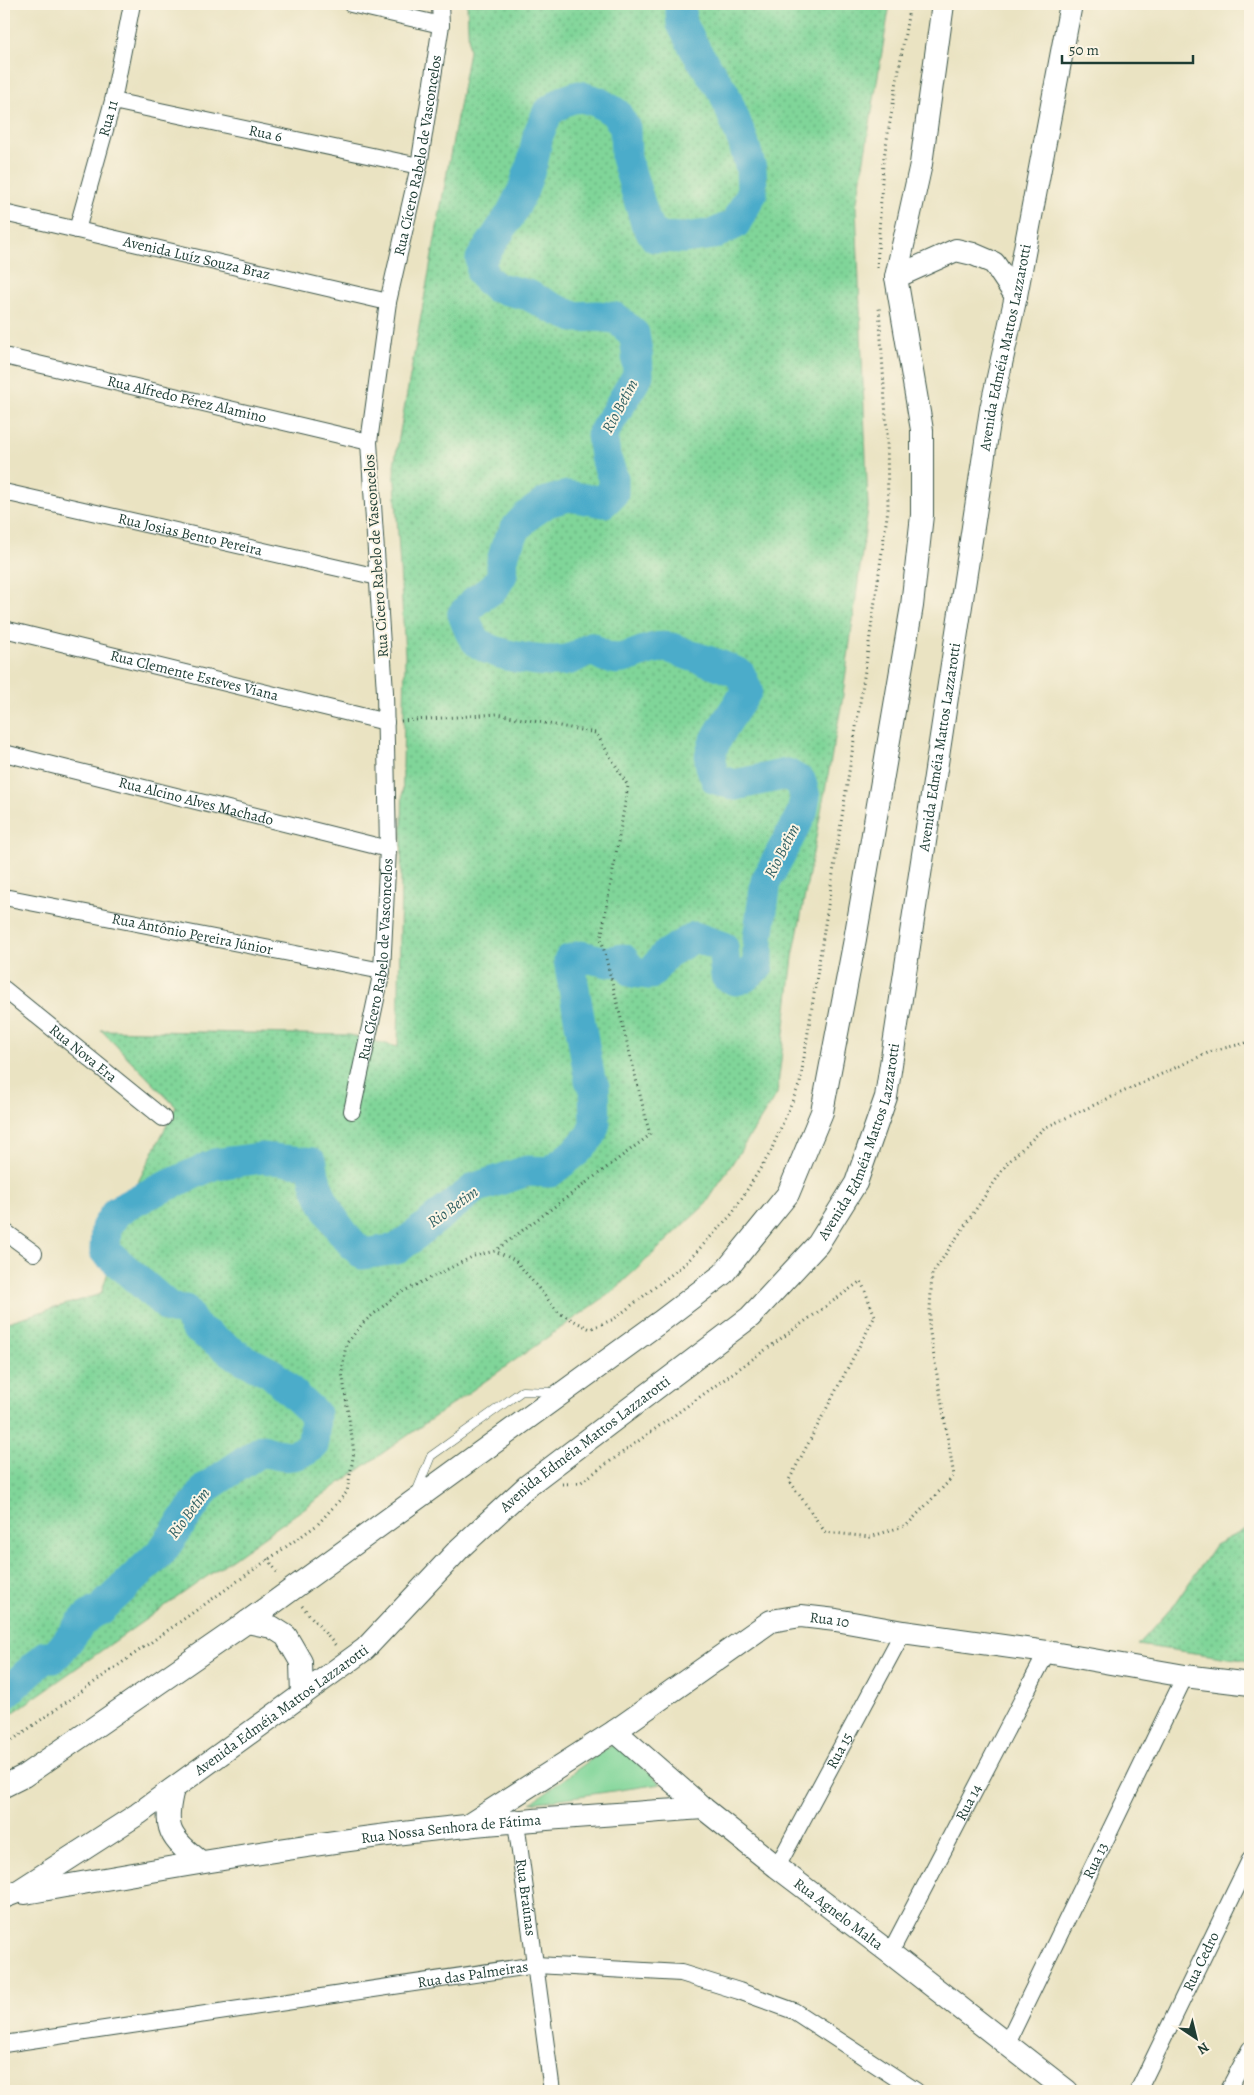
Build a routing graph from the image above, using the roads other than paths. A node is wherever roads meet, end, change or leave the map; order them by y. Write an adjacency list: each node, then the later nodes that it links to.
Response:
1 (132, 4): 7 (street, Rua 11)
2 (350, 4): 6 (street)
3 (440, 4): 6 (street, Rua Cícero Rabelo de Vasconcelos)
4 (943, 4): 11 (main road)
5 (1071, 4): 12 (main road, Avenida Edméia Mattos Lazzarotti)
6 (441, 25): 8 (street, Rua Cícero Rabelo de Vasconcelos)
7 (113, 101): 8 (street, Rua 6); 10 (street, Rua 11)
8 (419, 166): 13 (street, Rua Cícero Rabelo de Vasconcelos)
9 (4, 214): 10 (street, Avenida Luíz Souza Braz)
10 (77, 230): 13 (street, Avenida Luíz Souza Braz)
11 (886, 273): 12 (main road); 29 (main road)
12 (1016, 296): 34 (main road, Avenida Edméia Mattos Lazzarotti)
13 (388, 302): 15 (street, Rua Cícero Rabelo de Vasconcelos)
14 (4, 356): 15 (street, Rua Alfredo Pérez Alamino)
15 (369, 442): 17 (street, Rua Cícero Rabelo de Vasconcelos)
16 (4, 492): 17 (street, Rua Josias Bento Pereira)
17 (378, 577): 19 (street, Rua Cícero Rabelo de Vasconcelos)
18 (4, 629): 19 (street, Rua Clemente Esteves Viana)
19 (386, 722): 21 (street, Rua Cícero Rabelo de Vasconcelos)
20 (4, 753): 21 (street, Rua Alcino Alves Machado)
21 (388, 850): 23 (street, Rua Cícero Rabelo de Vasconcelos)
22 (4, 897): 23 (street, Rua Antônio Pereira Júnior)
23 (382, 972): 25 (street, Rua Cícero Rabelo de Vasconcelos)
24 (4, 988): 26 (street, Rua Nova Era)
25 (352, 1110)
26 (162, 1118)
27 (4, 1231): 28 (street)
28 (34, 1253)
29 (247, 1622): 34 (main road); 36 (main road)
30 (903, 1632): 31 (main road, Rua 10); 35 (main road, Rua 10); 43 (street, Rua 15)
31 (1048, 1652): 32 (main road, Rua 10); 45 (street, Rua 14)
32 (1185, 1676): 33 (main road, Rua 10); 48 (street, Rua 13)
33 (1250, 1684)
34 (302, 1696): 37 (main road, Avenida Edméia Mattos Lazzarotti)
35 (615, 1731): 38 (main road, Rua Agnelo Malta); 40 (main road, Rua 10)
36 (4, 1786)
37 (173, 1789): 42 (main road); 44 (main road, Avenida Edméia Mattos Lazzarotti)
38 (704, 1808): 39 (main road, Rua Nossa Senhora de Fátima); 43 (main road, Rua Agnelo Malta)
39 (516, 1822): 40 (main road, Rua Nossa Senhora de Fátima); 46 (street, Rua Braúnas)
40 (468, 1826): 42 (main road, Rua Nossa Senhora de Fátima)
41 (1250, 1860): 53 (street, Rua Cedro)
42 (201, 1862): 44 (main road, Rua Nossa Senhora de Fátima)
43 (777, 1868): 45 (main road, Rua Agnelo Malta)
44 (6, 1896)
45 (890, 1953): 48 (main road, Rua Agnelo Malta)
46 (536, 1965): 47 (street, Rua das Palmeiras); 50 (street, Rua Braúnas); 51 (street, Rua das Palmeiras)
47 (4, 2044)
48 (1006, 2045): 52 (main road, Rua Agnelo Malta)
49 (1250, 2049): 54 (street)
50 (552, 2091)
51 (916, 2091)
52 (1067, 2091)
53 (1138, 2091)
54 (1228, 2091)

